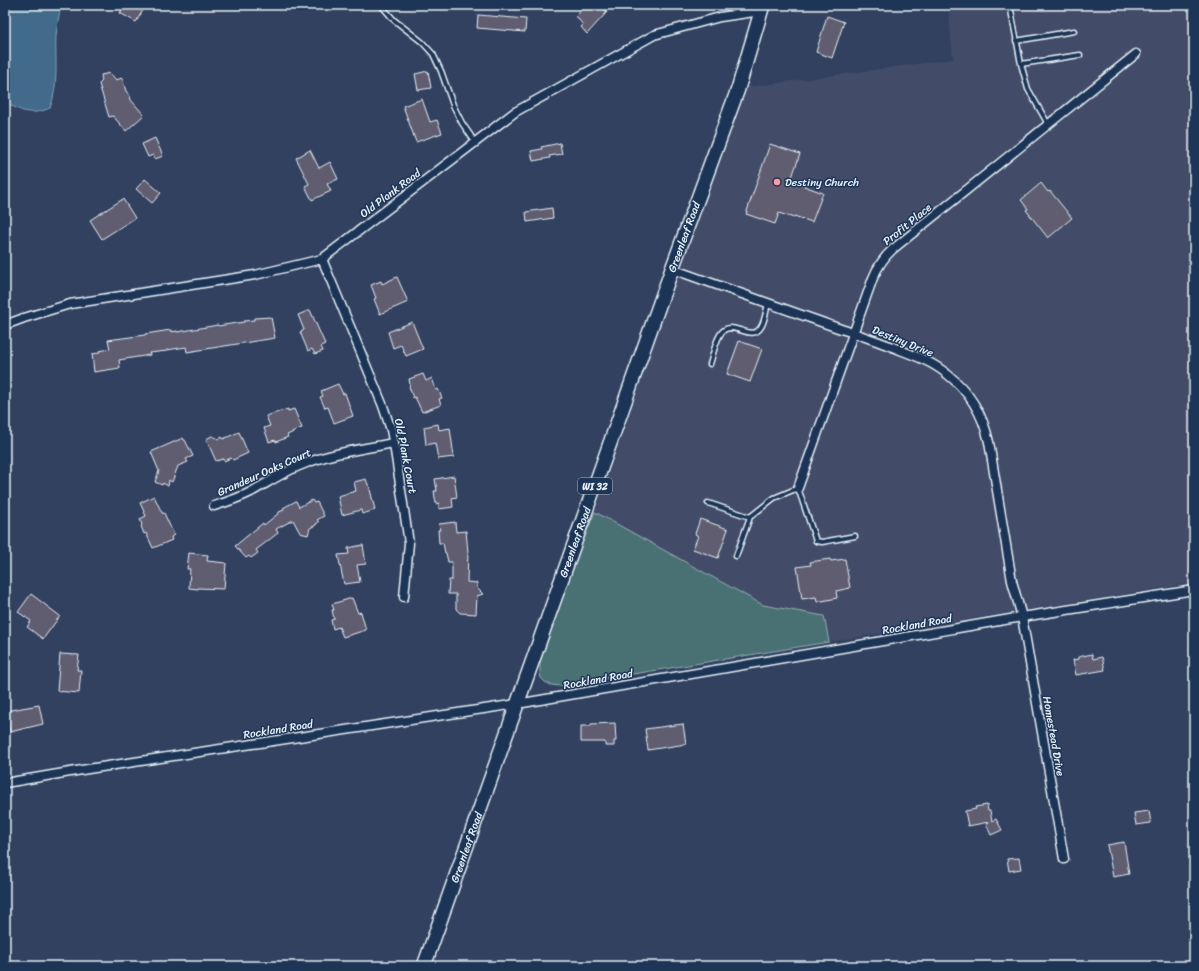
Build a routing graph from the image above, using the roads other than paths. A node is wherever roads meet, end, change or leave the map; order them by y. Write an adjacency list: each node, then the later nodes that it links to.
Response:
1 (381, 5): 10 (lane)
2 (1010, 5): 5 (lane)
3 (762, 8): 10 (street, Old Plank Road); 12 (main road, Greenleaf Road / WI 32)
4 (1074, 31): 5 (lane)
5 (1016, 41): 8 (lane)
6 (1136, 54): 9 (street, Profit Place)
7 (1080, 55): 8 (lane)
8 (1021, 64): 9 (lane)
9 (1048, 124): 15 (street, Profit Place)
10 (475, 142): 11 (street, Old Plank Road)
11 (322, 259): 14 (street, Old Plank Road); 17 (street, Old Plank Court)
12 (672, 269): 13 (street, Destiny Drive); 27 (main road, Greenleaf Road / WI 32)
13 (768, 303): 15 (street, Destiny Drive); 16 (lane)
14 (5, 325)
15 (854, 333): 18 (street, Profit Place); 26 (street, Destiny Drive)
16 (710, 364)
17 (394, 443): 20 (street, Grandeur Oaks Court); 25 (street, Old Plank Court)
18 (798, 488): 21 (lane); 22 (lane)
19 (708, 503): 21 (lane)
20 (214, 506)
21 (750, 517): 23 (lane)
22 (855, 536)
23 (736, 556)
24 (1194, 590): 26 (street, Rockland Road)
25 (404, 597)
26 (1022, 617): 27 (street, Rockland Road); 29 (street, Homestead Drive)
27 (518, 704): 28 (street, Rockland Road); 30 (main road, Greenleaf Road / WI 32)
28 (5, 783)
29 (1064, 859)
30 (424, 966)

